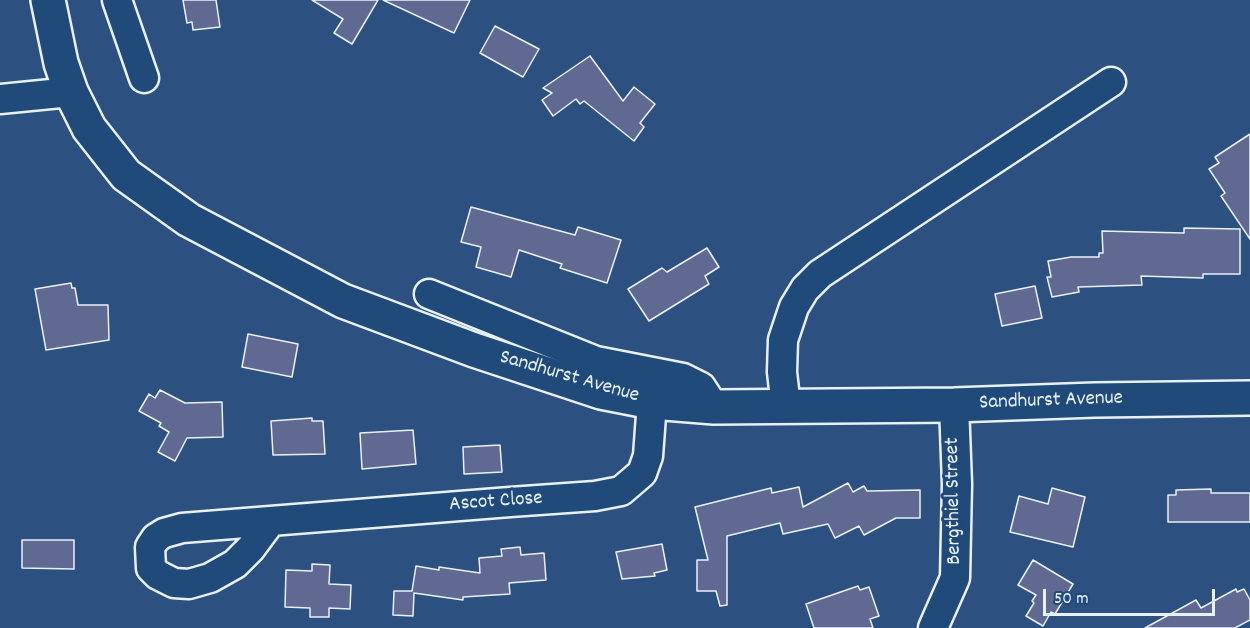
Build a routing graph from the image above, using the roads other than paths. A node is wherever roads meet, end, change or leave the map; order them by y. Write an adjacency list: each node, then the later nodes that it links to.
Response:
1 (48, 0): 5 (street, Sandhurst Avenue)
2 (117, 0): 3 (street)
3 (144, 78)
4 (1111, 82): 12 (street)
5 (71, 92): 6 (street); 9 (street, Sandhurst Avenue)
6 (0, 99)
7 (429, 294): 11 (street)
8 (1250, 398): 10 (street, Sandhurst Avenue)
9 (652, 402): 11 (street, Sandhurst Avenue); 13 (street, Ascot Close)
10 (954, 405): 12 (street, Sandhurst Avenue); 14 (street, Bergthiel Street)
11 (714, 407): 12 (street, Sandhurst Avenue)
12 (786, 407)
13 (271, 521)
14 (933, 628)

